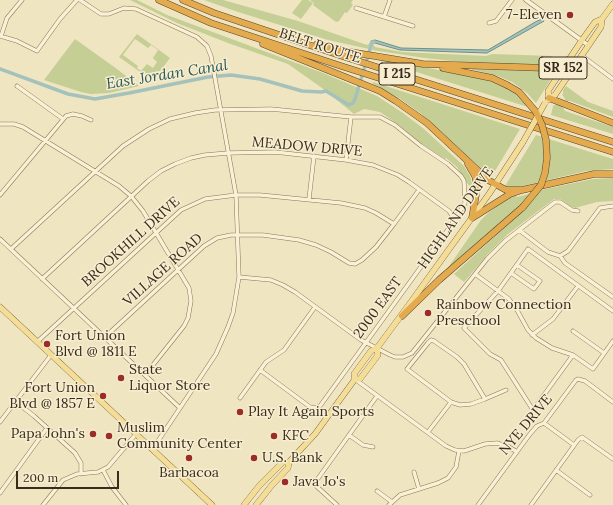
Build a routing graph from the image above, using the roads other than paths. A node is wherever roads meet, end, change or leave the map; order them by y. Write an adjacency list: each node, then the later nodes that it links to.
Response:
1 (22, 0): 17 (street)
2 (77, 0): 17 (street)
3 (80, 0): 26 (street)
4 (159, 0): 13 (highway, BELT ROUTE / I 215)
5 (183, 0): 15 (highway, BELT ROUTE / I 215)
6 (390, 0): 11 (street)
7 (512, 0): 14 (street)
8 (526, 0): 18 (street)
9 (613, 4): 12 (main road, HIGHLAND DRIVE / SR 152)
10 (356, 8): 11 (street)
11 (384, 17): 16 (street)
12 (602, 18): 18 (main road, HIGHLAND DRIVE / SR 152); 19 (main road, HIGHLAND DRIVE / SR 152)
13 (211, 23): 34 (highway, BELT ROUTE / I 215); 37 (highway)
14 (489, 23)
15 (250, 25): 22 (highway); 33 (highway, BELT ROUTE / I 215)
16 (413, 26)
17 (1, 36)
18 (582, 40): 19 (street); 21 (main road, HIGHLAND DRIVE / SR 152)
19 (588, 45): 20 (main road, HIGHLAND DRIVE / SR 152)
20 (581, 55): 23 (street); 25 (main road, HIGHLAND DRIVE / SR 152)
21 (568, 60): 22 (highway); 25 (main road, HIGHLAND DRIVE / SR 152)
22 (423, 64): 72 (highway, bridge)
23 (613, 79)
24 (17, 86): 28 (street)
25 (547, 100): 30 (highway); 41 (main road, HIGHLAND DRIVE / SR 152, bridge)
26 (221, 110): 27 (street, 2000 EAST); 35 (street); 39 (street, 2000 EAST)
27 (351, 117): 38 (street); 50 (street, 2000 EAST)
28 (63, 119): 29 (street); 32 (street)
29 (90, 120)
30 (613, 123)
31 (0, 124): 32 (street)
32 (45, 141): 39 (street); 44 (street)
33 (613, 142)
34 (613, 152)
35 (228, 153): 36 (street, MEADOW DRIVE); 45 (street, MEADOW DRIVE); 46 (street)
36 (314, 156): 38 (street, MEADOW DRIVE); 47 (street)
37 (465, 159): 41 (highway); 51 (highway)
38 (346, 160): 42 (street, MEADOW DRIVE)
39 (95, 172): 45 (street); 57 (street, 2000 EAST)
40 (613, 174): 43 (highway)
41 (496, 185): 43 (highway); 51 (main road, HIGHLAND DRIVE)
42 (419, 190): 50 (street, MEADOW DRIVE); 52 (street, VILLAGE ROAD)
43 (522, 190): 51 (highway)
44 (0, 195)
45 (132, 196): 54 (street); 64 (street, MEADOW DRIVE)
46 (236, 196): 47 (street, BROOKHILL DRIVE); 54 (street, BROOKHILL DRIVE); 55 (street)
47 (309, 199): 52 (street, BROOKHILL DRIVE)
48 (613, 206): 58 (street)
49 (578, 211): 53 (street)
50 (453, 218): 78 (street, 2000 EAST)
51 (472, 218): 72 (main road, HIGHLAND DRIVE)
52 (394, 224): 55 (street, VILLAGE ROAD)
53 (519, 230): 58 (street); 62 (street)
54 (156, 233): 60 (street); 70 (street, BROOKHILL DRIVE)
55 (238, 235): 60 (street, VILLAGE ROAD); 63 (street)
56 (0, 239): 57 (street)
57 (11, 249): 64 (street)
58 (560, 256): 67 (street)
59 (517, 264): 61 (street); 61 (street); 65 (street)
60 (178, 270): 75 (street, VILLAGE ROAD); 84 (street)
61 (511, 273): 66 (street)
62 (475, 274): 66 (street); 79 (street)
63 (239, 277): 69 (street); 93 (street)
64 (42, 279): 70 (street)
65 (578, 286): 71 (street); 74 (street)
66 (498, 291): 74 (street); 82 (street)
67 (613, 297)
68 (0, 307): 77 (main road)
69 (315, 307): 78 (street); 83 (street)
70 (74, 308): 75 (street); 77 (street, BROOKHILL DRIVE)
71 (613, 311)
72 (402, 316): 79 (main road, HIGHLAND DRIVE)
73 (573, 331): 80 (street)
74 (532, 335): 82 (street)
75 (105, 337): 84 (street)
76 (613, 341): 80 (street)
77 (37, 342): 81 (main road)
78 (366, 342): 79 (street); 83 (street, 2000 EAST)
79 (377, 348): 85 (main road, HIGHLAND DRIVE)
80 (604, 353): 82 (street)
81 (51, 355): 90 (street); 98 (main road)
82 (573, 355)
83 (260, 370): 88 (street)
84 (145, 375): 93 (street)
85 (355, 379): 87 (street); 106 (main road, HIGHLAND DRIVE)
86 (506, 390): 89 (street)
87 (377, 396): 97 (street); 99 (street)
88 (240, 398)
89 (485, 398): 91 (street); 91 (street)
90 (16, 402): 94 (street); 96 (street)
91 (451, 402): 97 (street)
92 (613, 402): 95 (street, NYE DRIVE)
93 (180, 408): 102 (street)
94 (0, 422)
95 (544, 423): 100 (street); 104 (street, NYE DRIVE)
96 (47, 428): 110 (street); 113 (street)
97 (428, 432): 103 (street)
98 (136, 434): 102 (main road); 107 (street)
99 (349, 435): 101 (street); 121 (street)
100 (574, 445): 105 (street); 108 (street)
101 (373, 447)
102 (152, 450): 118 (main road)
103 (459, 451): 104 (street); 111 (street)
104 (517, 452): 122 (street, NYE DRIVE)
105 (613, 459)
106 (289, 462): 119 (main road, HIGHLAND DRIVE); 120 (main road, HIGHLAND DRIVE)
107 (103, 470): 110 (street); 117 (street)
108 (556, 470): 114 (street); 123 (street)
109 (414, 472): 111 (street)
110 (81, 474): 116 (street)
111 (419, 489): 115 (street)
112 (377, 491): 115 (street)
113 (0, 493)
114 (590, 495)
115 (390, 504)
116 (43, 505)
117 (126, 505)
118 (212, 505)
119 (244, 505)
120 (256, 505)
121 (337, 505)
122 (478, 505)
123 (531, 505)

